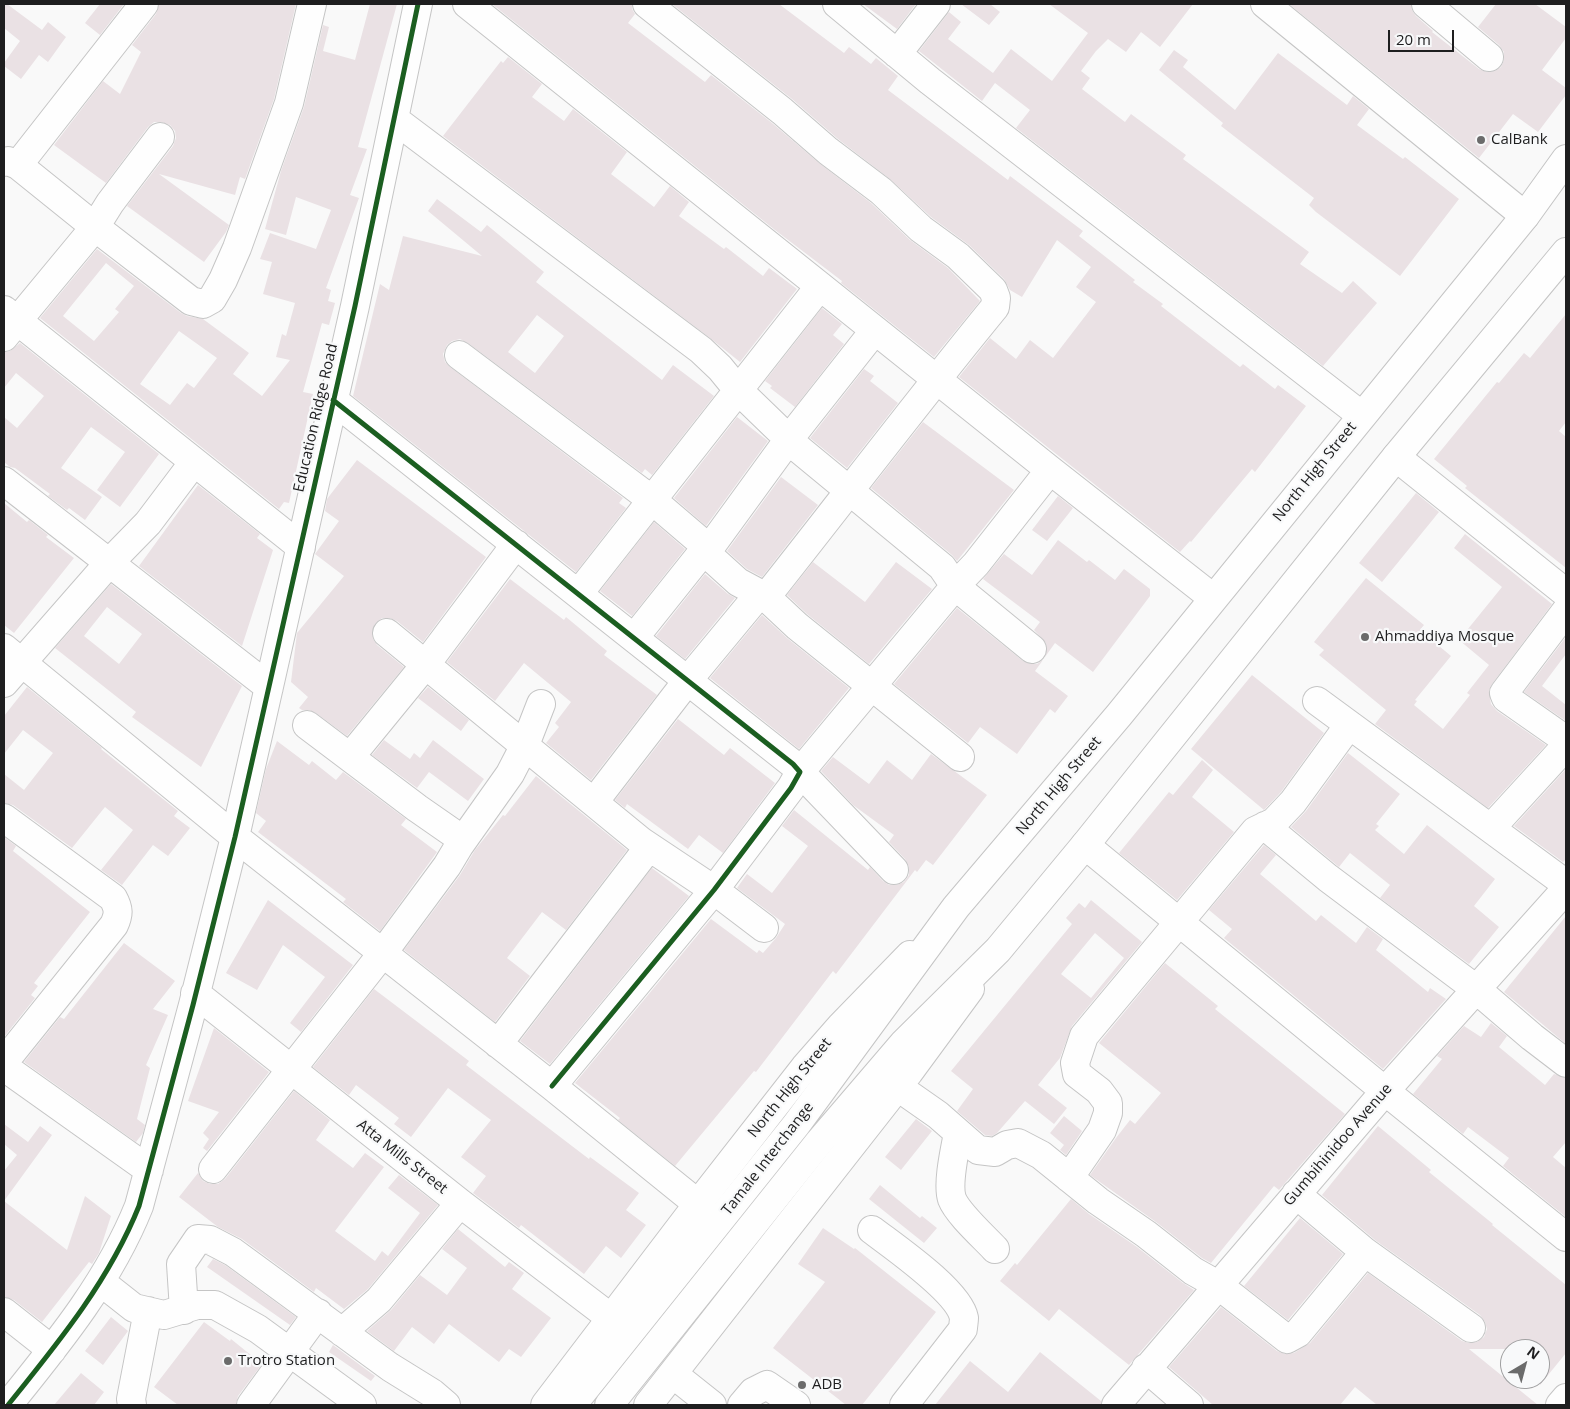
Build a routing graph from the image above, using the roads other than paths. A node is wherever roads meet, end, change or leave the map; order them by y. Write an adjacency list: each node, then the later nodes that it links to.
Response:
1 (144, 4): 15 (main road)
2 (312, 4): 17 (main road)
3 (418, 4): 12 (main road, Education Ridge Road)
4 (467, 4): 19 (main road)
5 (647, 4): 23 (main road)
6 (837, 4): 10 (main road)
7 (936, 4): 10 (main road)
8 (1265, 4): 16 (main road)
9 (1426, 4): 11 (main road)
10 (897, 54): 26 (main road)
11 (1489, 57)
12 (394, 119): 24 (main road); 25 (main road, Education Ridge Road)
13 (160, 137): 17 (main road)
14 (1566, 159): 16 (main road, North High Street)
15 (11, 163): 17 (main road)
16 (1525, 216): 26 (main road, North High Street)
17 (95, 227): 20 (main road)
18 (1565, 255): 28 (main road)
19 (820, 286): 21 (main road); 24 (main road)
20 (8, 323): 29 (main road)
21 (875, 330): 23 (main road); 27 (main road)
22 (459, 355): 33 (main road)
23 (936, 379): 30 (main road); 32 (main road)
24 (738, 390): 27 (main road); 33 (main road)
25 (333, 400): 34 (main road); 35 (main road, Education Ridge Road)
26 (1361, 415): 42 (main road, North High Street)
27 (789, 439): 32 (main road); 36 (main road)
28 (1396, 457): 39 (main road); 69 (main road)
29 (194, 462): 35 (main road); 37 (main road)
30 (1050, 470): 38 (main road); 42 (main road)
31 (4, 481): 37 (main road)
32 (850, 492): 38 (main road); 41 (main road)
33 (652, 500): 36 (main road); 40 (main road)
34 (516, 544): 40 (main road); 48 (main road)
35 (301, 547): 52 (main road, Education Ridge Road)
36 (705, 551): 41 (main road); 45 (main road)
37 (109, 562): 47 (main road); 52 (main road)
38 (955, 586): 46 (main road); 51 (main road)
39 (1566, 593)
40 (579, 594): 45 (main road)
41 (763, 595): 49 (main road); 51 (main road)
42 (1213, 598): 75 (main road, North High Street)
43 (1566, 611): 57 (main road)
44 (386, 633): 48 (main road)
45 (634, 638): 49 (main road)
46 (1032, 649)
47 (13, 655): 50 (main road); 67 (main road)
48 (426, 664): 58 (main road); 60 (main road)
49 (688, 680): 62 (main road); 63 (main road)
50 (4, 683)
51 (872, 686): 61 (main road); 62 (main road)
52 (269, 687): 67 (main road, Education Ridge Road)
53 (1317, 701): 55 (main road)
54 (541, 704): 58 (main road)
55 (1349, 724): 65 (main road); 66 (main road)
56 (307, 725): 60 (main road)
57 (1566, 740)
58 (525, 745): 63 (main road); 68 (main road)
59 (1566, 746): 66 (main road)
60 (350, 757): 68 (main road)
61 (960, 757)
62 (800, 772): 71 (main road); 74 (main road)
63 (594, 802): 70 (main road)
64 (4, 818): 83 (main road)
65 (1266, 826): 76 (main road); 80 (main road)
66 (1491, 828): 72 (main road)
67 (235, 837): 79 (main road); 81 (main road, Education Ridge Road)
68 (463, 840): 79 (main road)
69 (1085, 845): 76 (main road); 78 (main road)
70 (649, 847): 74 (main road); 82 (main road)
71 (894, 870)
72 (1566, 884)
73 (1566, 889): 80 (main road, Gumbihinidoo Avenue)
74 (714, 890): 77 (main road); 87 (main road)
75 (956, 907): 96 (main road, North High Street); 121 (main road, Tamale Interchange)
76 (1180, 922): 89 (main road); 93 (main road)
77 (764, 928)
78 (998, 950): 88 (main road); 122 (main road, Tamale Interchange)
79 (382, 954): 82 (main road); 86 (main road)
80 (1476, 990): 84 (main road); 89 (main road, Gumbihinidoo Avenue)
81 (195, 993): 86 (main road, Atta Mills Street); 92 (main road, Education Ridge Road)
82 (498, 1044): 87 (main road)
83 (4, 1062)
84 (1566, 1063)
85 (4, 1067): 92 (main road)
86 (291, 1069): 91 (main road); 95 (main road, Atta Mills Street)
87 (552, 1086): 96 (main road)
88 (898, 1087): 90 (main road); 113 (main road)
89 (1385, 1091): 94 (main road, Gumbihinidoo Avenue); 98 (main road)
90 (958, 1133): 93 (main road); 99 (main road)
91 (213, 1169)
92 (149, 1170): 101 (main road, Education Ridge Road)
93 (1069, 1178): 102 (main road)
94 (1296, 1194): 100 (main road); 102 (main road, Gumbihinidoo Avenue)
95 (460, 1203): 107 (main road, Atta Mills Street); 109 (main road)
96 (698, 1204): 107 (main road, North High Street)
97 (872, 1230): 127 (main road)
98 (1566, 1237)
99 (995, 1249)
100 (1365, 1252): 102 (main road); 108 (main road)
101 (101, 1282): 105 (main road); 110 (main road, Education Ridge Road)
102 (1218, 1285): 112 (main road, Gumbihinidoo Avenue)
103 (184, 1310): 105 (main road); 106 (main road); 111 (main road)
104 (4, 1312): 110 (main road)
105 (148, 1312): 116 (main road)
106 (318, 1314): 109 (main road); 111 (main road)
107 (610, 1318): 120 (main road, North High Street)
108 (1470, 1328)
109 (342, 1332): 119 (main road)
110 (52, 1350): 115 (main road, Education Ridge Road)
111 (289, 1352): 117 (main road); 118 (main road)
112 (1146, 1368): 128 (main road, Gumbihinidoo Avenue); 129 (main road)
113 (673, 1374): 123 (main road); 124 (main road)
114 (1566, 1398): 130 (main road)
115 (8, 1405)
116 (132, 1405)
117 (251, 1405)
118 (362, 1405)
119 (446, 1405)
120 (544, 1405)
121 (572, 1405)
122 (609, 1405)
123 (648, 1405)
124 (712, 1405)
125 (742, 1405): 126 (main road)
126 (796, 1405)
127 (904, 1405)
128 (1116, 1405)
129 (1189, 1405)
130 (1560, 1405)

